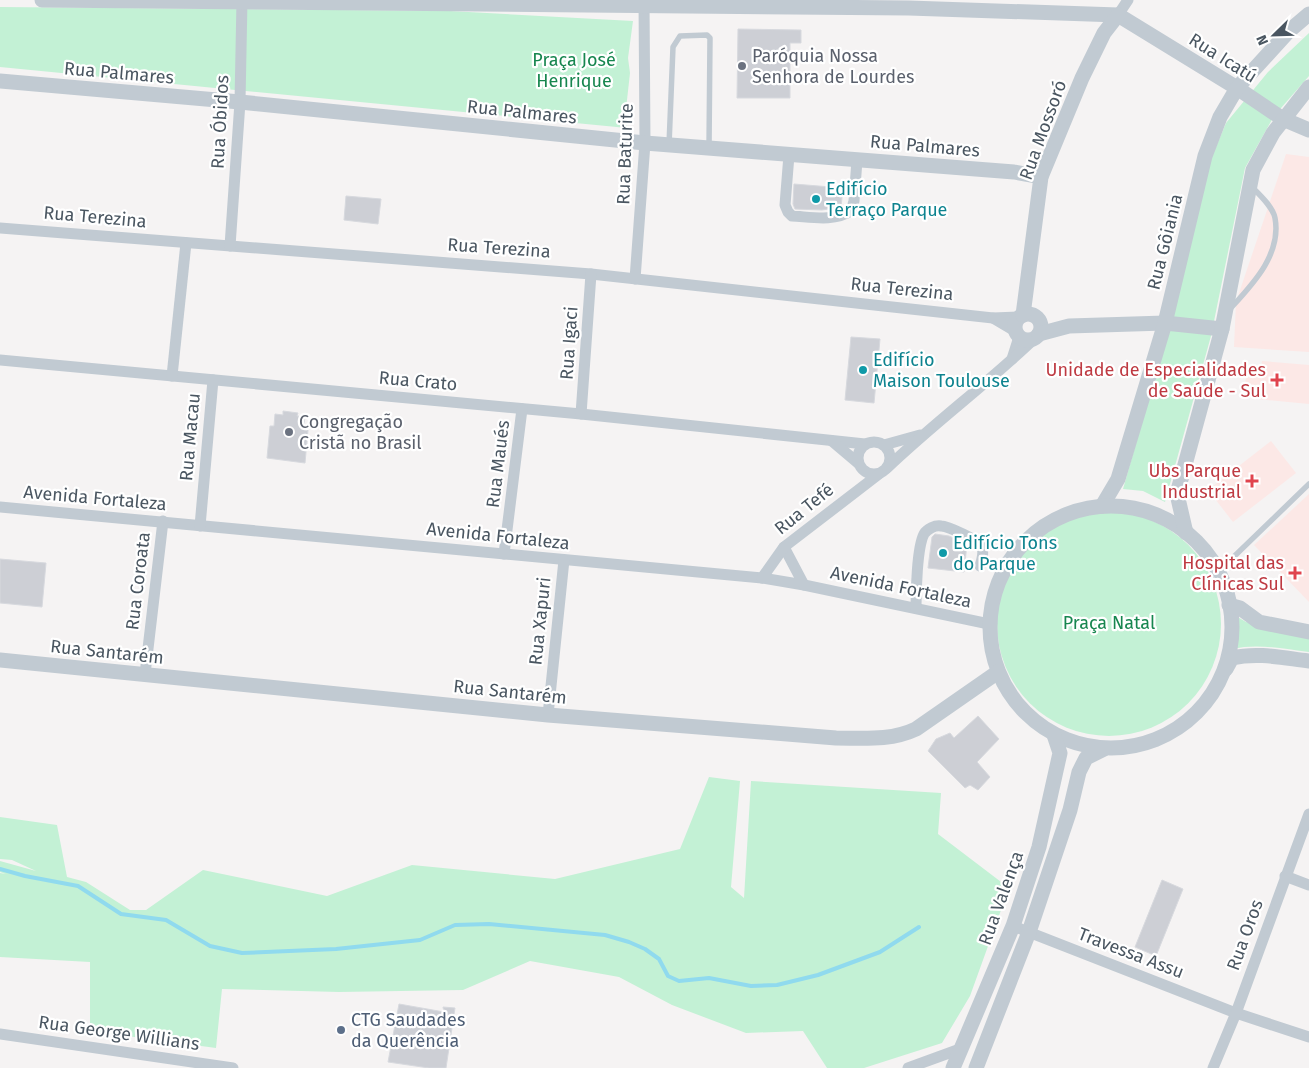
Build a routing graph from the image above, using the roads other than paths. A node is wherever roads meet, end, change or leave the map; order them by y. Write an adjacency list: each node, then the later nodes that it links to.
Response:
1 (42, 0): 3 (street)
2 (1128, 0): 7 (street, Rua Mossoró)
3 (242, 1): 4 (street); 11 (street, Rua Óbidos)
4 (644, 3): 5 (street); 14 (street, Rua Baturite)
5 (909, 4): 7 (street)
6 (1309, 14): 9 (street, Rua Gôiania)
7 (1118, 15): 9 (street, Rua Icatú); 19 (street, Rua Mossoró)
8 (0, 80): 11 (street, Rua Palmares)
9 (1237, 88): 12 (street, Rua Icatú); 26 (street, Rua Gôiania)
10 (1309, 88): 12 (street)
11 (240, 102): 14 (street, Rua Palmares); 23 (street, Rua Óbidos)
12 (1283, 119): 13 (street, Rua Icatú); 20 (street)
13 (1309, 130)
14 (645, 143): 15 (street, Rua Palmares); 25 (street, Rua Baturite)
15 (668, 145): 16 (street, Rua Palmares); 16 (lane)
16 (709, 148): 17 (street, Rua Palmares)
17 (789, 155): 18 (street, Rua Palmares); 18 (street)
18 (857, 160): 19 (street, Rua Palmares)
19 (1041, 177): 28 (street, Rua Mossoró)
20 (1250, 185): 27 (street); 27 (lane)
21 (0, 228): 22 (street, Rua Terezina)
22 (186, 243): 23 (street, Rua Terezina); 30 (street)
23 (230, 246): 24 (street, Rua Terezina)
24 (591, 274): 25 (street, Rua Terezina); 33 (street, Rua Igaci)
25 (635, 280): 28 (street, Rua Terezina)
26 (1165, 322): 27 (street, Rua Terezina); 28 (street, Rua Terezina); 42 (street, Rua Gôiania)
27 (1223, 322): 46 (street)
28 (1027, 327): 34 (street, Rua Tefé)
29 (0, 360): 30 (street, Rua Crato)
30 (172, 376): 31 (street, Rua Crato)
31 (213, 380): 32 (street, Rua Crato); 45 (street, Rua Macau)
32 (522, 409): 33 (street, Rua Crato); 48 (street, Rua Maués)
33 (581, 414): 35 (street, Rua Crato)
34 (922, 434): 37 (street, Rua Tefé); 39 (street, Rua Tefé)
35 (832, 441): 36 (street, Rua Crato); 38 (street)
36 (865, 444): 37 (street); 38 (street)
37 (884, 445): 39 (street)
38 (859, 465): 39 (street); 41 (street, Rua Tefé)
39 (883, 471): 41 (street, Rua Tefé)
40 (1309, 484): 51 (lane)
41 (852, 494): 47 (street, Rua Tefé)
42 (1102, 506): 46 (street); 56 (street)
43 (0, 507): 44 (street, Avenida Fortaleza)
44 (163, 521): 45 (street, Avenida Fortaleza); 61 (street, Rua Coroata)
45 (200, 526): 48 (street, Avenida Fortaleza)
46 (1186, 533): 51 (street)
47 (784, 547): 52 (street, Rua Tefé); 53 (street)
48 (504, 554): 49 (street, Avenida Fortaleza)
49 (564, 560): 52 (street, Avenida Fortaleza); 63 (street, Rua Xapuri)
50 (980, 566): 55 (street)
51 (1218, 572): 54 (street)
52 (762, 578): 53 (street, Avenida Fortaleza)
53 (804, 585): 55 (street, Avenida Fortaleza)
54 (1229, 605): 57 (street); 62 (street)
55 (916, 608): 56 (street, Avenida Fortaleza)
56 (989, 624): 60 (street)
57 (1309, 632)
58 (0, 660): 61 (street, Rua Santarém)
59 (1309, 661): 62 (street)
60 (998, 672): 63 (street, Rua Santarém); 64 (street)
61 (145, 674): 63 (street, Rua Santarém)
62 (1220, 679): 65 (street)
63 (548, 715)
64 (1054, 734): 65 (street); 69 (street, Rua Valença)
65 (1104, 748): 70 (street, Rua Valença)
66 (1309, 814): 67 (street, Rua Oros)
67 (1285, 876): 68 (street); 71 (street, Rua Oros)
68 (1309, 885)
69 (1013, 926): 70 (street, Travessa Assu); 74 (street, Rua Valença)
70 (1029, 932): 71 (street, Travessa Assu); 78 (street, Rua Valença)
71 (1236, 1013): 73 (street, Travessa Assu); 79 (street, Rua Oros)
72 (0, 1034): 75 (street, Rua George Willians)
73 (1309, 1038)
74 (960, 1050): 76 (street); 77 (street, Rua Valença)
75 (233, 1068)
76 (908, 1068)
77 (953, 1068)
78 (976, 1068)
79 (1213, 1068)

